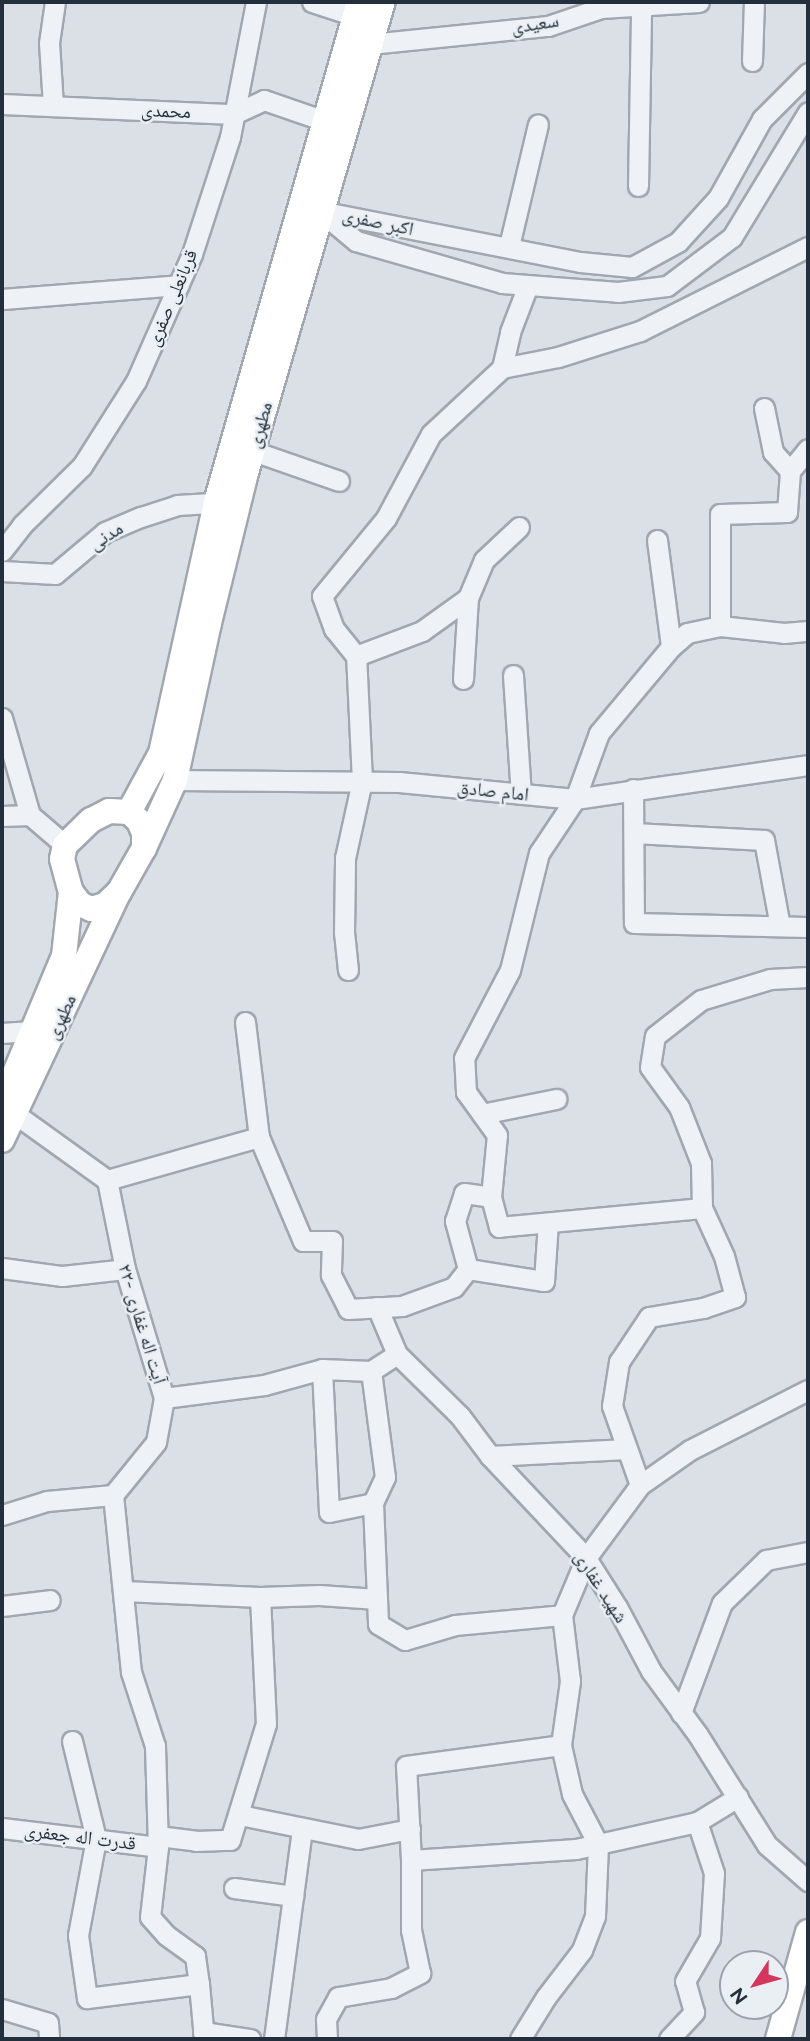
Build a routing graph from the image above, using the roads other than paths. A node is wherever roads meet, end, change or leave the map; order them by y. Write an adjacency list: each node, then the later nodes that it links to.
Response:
1 (55, 2): 11 (street)
2 (256, 2): 13 (street, قربانعلی صفری)
3 (312, 2): 7 (street)
4 (699, 2): 6 (street, سعیدی)
5 (754, 2): 8 (street)
6 (641, 6): 7 (street, سعیدی); 16 (street)
7 (372, 13): 14 (main road, مطهری); 17 (main road, مطهری)
8 (752, 61)
9 (808, 73): 18 (street, اکبر صفری)
10 (2, 104): 11 (street, محمدی)
11 (53, 106): 13 (street, محمدی)
12 (808, 112): 21 (street, اکبر صفری)
13 (234, 114): 14 (street, محمدی); 20 (street, قربانعلی صفری)
14 (325, 121): 17 (main road, مطهری)
15 (538, 124): 18 (street)
16 (638, 186)
17 (310, 208): 18 (street, اکبر صفری); 21 (street, اکبر صفری); 26 (main road, مطهری); 29 (main road, مطهری)
18 (509, 246)
19 (808, 247): 23 (street)
20 (178, 285): 22 (street); 32 (street, قربانعلی صفری)
21 (528, 285): 23 (street)
22 (2, 299)
23 (502, 368): 38 (street)
24 (764, 408): 27 (street)
25 (808, 449): 27 (street)
26 (253, 451): 28 (street); 29 (main road, مطهری)
27 (790, 471): 35 (street)
28 (339, 481)
29 (227, 502): 33 (street, مدنی); 43 (main road, مطهری); 44 (main road, مطهری)
30 (519, 527): 34 (street)
31 (657, 541): 37 (street)
32 (2, 551)
33 (2, 571)
34 (468, 598): 38 (street); 40 (street)
35 (720, 626): 36 (street); 37 (street)
36 (808, 631)
37 (671, 647): 48 (street)
38 (356, 656): 45 (street)
39 (513, 675): 47 (street)
40 (463, 679)
41 (2, 718): 50 (street)
42 (808, 765): 46 (street, امام صادق)
43 (151, 772): 44 (main road); 49 (main road, مطهری)
44 (175, 780): 45 (street, امام صادق); 54 (main road, مطهری)
45 (362, 781): 47 (street, امام صادق); 59 (street)
46 (633, 789): 48 (street, امام صادق); 52 (street)
47 (521, 794): 48 (street, امام صادق)
48 (575, 799): 66 (street)
49 (129, 813): 53 (main road); 54 (main road)
50 (30, 815): 51 (street); 53 (street)
51 (2, 816)
52 (634, 833): 57 (street); 57 (street)
53 (65, 845): 55 (main road)
54 (144, 848): 56 (main road)
55 (71, 892): 56 (main road); 62 (main road, مطهری)
56 (119, 892): 65 (main road, مطهری)
57 (780, 926): 58 (street)
58 (808, 927)
59 (348, 970)
60 (808, 977): 71 (street)
61 (245, 1022): 67 (street)
62 (32, 1031): 63 (street); 65 (main road, مطهری)
63 (2, 1032)
64 (556, 1099): 66 (street)
65 (8, 1109): 68 (main road, مطهری); 69 (street)
66 (482, 1114): 70 (street)
67 (259, 1137): 69 (street); 76 (street)
68 (2, 1140)
69 (107, 1180): 74 (street, ۲۲- آیت اله غفاری)
70 (492, 1197): 72 (street); 75 (street)
71 (702, 1209): 72 (street); 82 (street)
72 (548, 1223): 75 (street)
73 (2, 1268): 74 (street)
74 (125, 1269): 81 (street, ۲۲- آیت اله غفاری)
75 (468, 1269): 76 (street)
76 (377, 1307): 77 (street, شهید غفاری)
77 (397, 1354): 79 (street); 83 (street, شهید غفاری)
78 (322, 1368): 79 (street); 81 (street); 86 (street)
79 (371, 1371): 86 (street)
80 (808, 1390): 84 (street)
81 (164, 1398): 85 (street, ۲۲- آیت اله غفاری)
82 (627, 1449): 83 (street); 84 (street)
83 (490, 1456): 89 (street, شهید غفاری)
84 (640, 1485): 89 (street)
85 (113, 1495): 87 (street); 90 (street)
86 (373, 1503): 92 (street)
87 (2, 1515)
88 (808, 1552): 96 (street)
89 (586, 1558): 95 (street); 96 (street, شهید غفاری)
90 (123, 1591): 91 (street); 106 (street)
91 (260, 1597): 92 (street); 100 (street)
92 (377, 1599): 95 (street)
93 (50, 1600): 94 (street)
94 (2, 1606)
95 (562, 1615): 98 (street)
96 (681, 1713): 99 (street, شهید غفاری)
97 (72, 1741): 105 (street)
98 (561, 1745): 104 (street); 107 (street)
99 (738, 1797): 101 (street); 109 (street, شهید غفاری)
100 (240, 1815): 103 (street); 106 (street, قدرت اله جعفری)
101 (697, 1822): 107 (street); 121 (street)
102 (2, 1828): 105 (street, قدرت اله جعفری)
103 (302, 1829): 104 (street); 111 (street)
104 (410, 1829): 108 (street)
105 (96, 1839): 106 (street, قدرت اله جعفری); 113 (street)
106 (158, 1842): 113 (street)
107 (598, 1844): 108 (street); 120 (street)
108 (411, 1860): 119 (street)
109 (808, 1881)
110 (234, 1888): 111 (street)
111 (293, 1896): 118 (street)
112 (808, 1932): 122 (main road)
113 (199, 1984): 115 (street)
114 (2, 2009): 116 (street)
115 (203, 2036): 117 (street)
116 (49, 2039)
117 (250, 2039)
118 (274, 2039)
119 (327, 2039)
120 (520, 2039)
121 (669, 2039)
122 (778, 2039)

